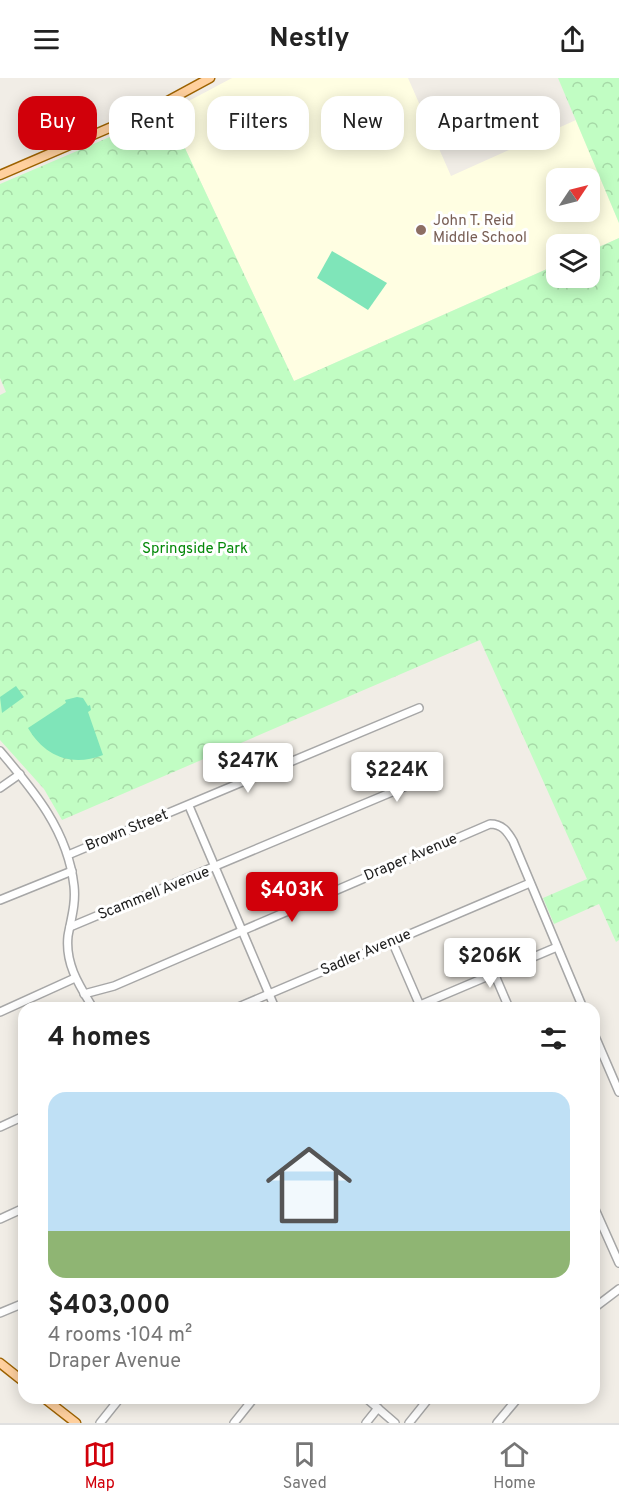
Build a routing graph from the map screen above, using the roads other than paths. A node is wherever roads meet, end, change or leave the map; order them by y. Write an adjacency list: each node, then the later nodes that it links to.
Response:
1 (210, 78): 2 (main road)
2 (200, 81): 3 (main road)
3 (0, 175)
4 (419, 708): 9 (street, Brown Street)
5 (0, 751): 6 (street)
6 (20, 774): 8 (street); 10 (street)
7 (416, 782): 11 (street, Scammell Avenue)
8 (0, 788)
9 (189, 806): 10 (street, Brown Street); 11 (street)
10 (68, 855): 12 (street)
11 (214, 868): 15 (street, Scammell Avenue); 16 (street)
12 (72, 871): 14 (street); 15 (street)
13 (530, 883): 16 (street, Draper Avenue); 17 (street, Sadler Avenue); 18 (street)
14 (0, 900)
15 (70, 927): 20 (street)
16 (242, 931): 21 (street, Draper Avenue); 22 (street)
17 (392, 941): 22 (street, Sadler Avenue); 27 (street)
18 (556, 947): 19 (street); 30 (street)
19 (494, 973): 28 (street); 29 (street)
20 (75, 978): 21 (street); 23 (street)
21 (84, 994): 24 (street)
22 (269, 994): 25 (street, Sadler Avenue); 26 (street)
23 (26, 1002)
24 (89, 1002)
25 (250, 1002)
26 (272, 1002)
27 (416, 1002)
28 (429, 1002)
29 (506, 1002)
30 (580, 1002)
31 (18, 1005): 32 (street)
32 (0, 1012)
33 (600, 1048): 34 (street)
34 (619, 1092)
35 (18, 1118): 36 (street)
36 (0, 1126)
37 (18, 1212): 38 (street)
38 (0, 1219)
39 (600, 1221): 40 (street)
40 (619, 1263)
41 (619, 1289): 42 (street)
42 (600, 1303)
43 (18, 1306): 44 (street)
44 (0, 1313)
45 (0, 1363): 46 (main road)
46 (18, 1377)
47 (52, 1404): 54 (main road)
48 (115, 1404): 55 (street)
49 (249, 1404): 56 (street)
50 (373, 1404): 53 (street)
51 (424, 1404): 59 (street)
52 (513, 1404): 60 (street)
53 (378, 1408): 57 (street); 58 (street)
54 (76, 1423)
55 (100, 1423)
56 (234, 1423)
57 (366, 1423)
58 (395, 1423)
59 (409, 1423)
60 (497, 1423)

